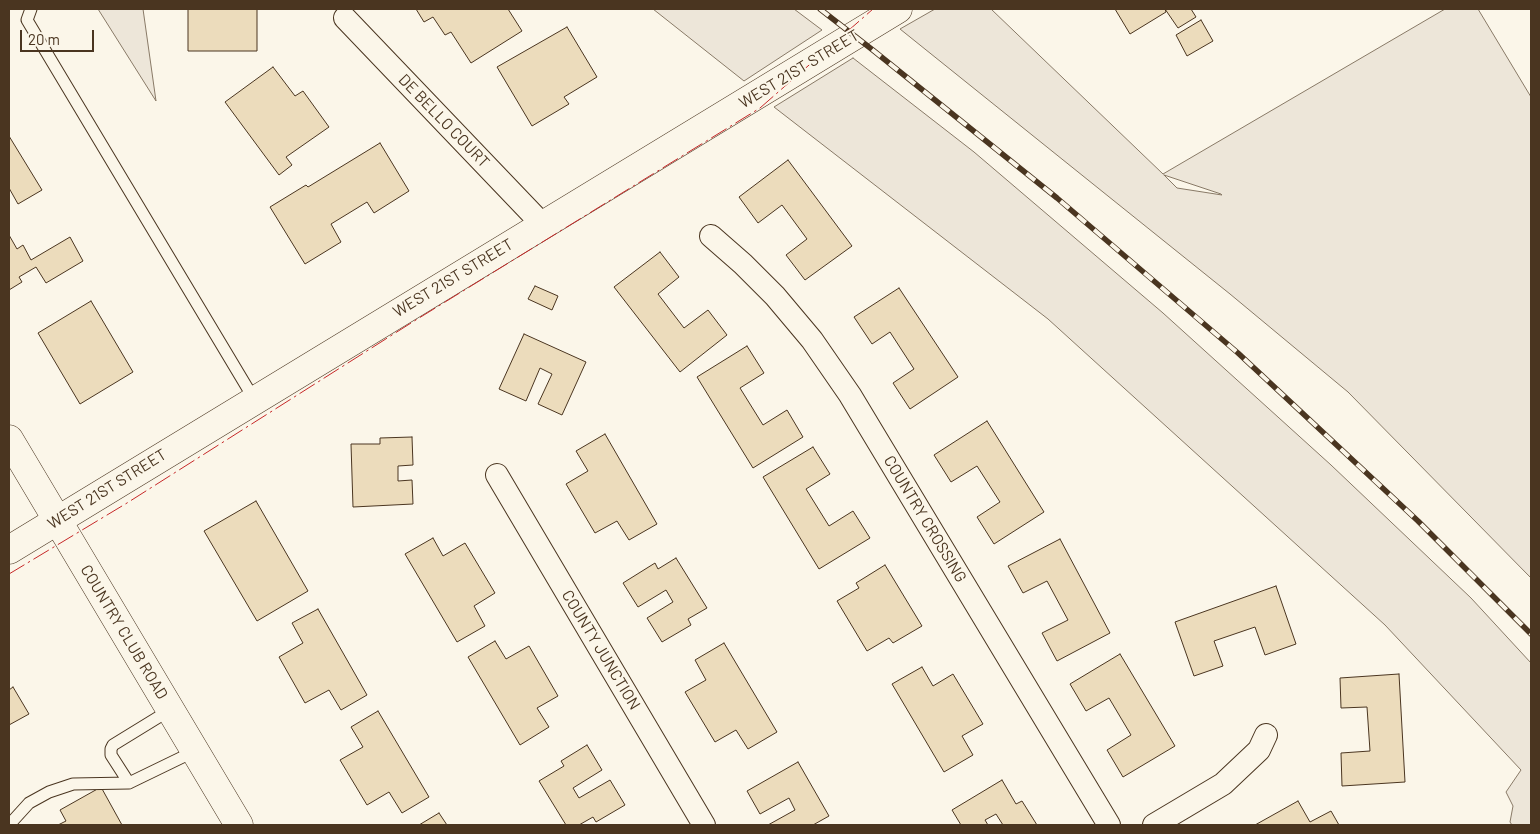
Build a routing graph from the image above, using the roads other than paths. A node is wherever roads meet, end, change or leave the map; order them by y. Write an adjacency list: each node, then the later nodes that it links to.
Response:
1 (898, 9): 4 (street, WEST 21ST STREET)
2 (29, 14): 6 (lane)
3 (345, 18): 4 (street, DE BELLO COURT)
4 (542, 224): 6 (street, WEST 21ST STREET)
5 (710, 236): 18 (street, COUNTRY CROSSING)
6 (254, 399): 9 (street, WEST 21ST STREET)
7 (9, 439): 9 (street, COUNTRY CLUB ROAD)
8 (498, 475): 17 (street, COUNTY JUNCTION)
9 (58, 520): 10 (street, WEST 21ST STREET); 11 (street, COUNTRY CLUB ROAD)
10 (9, 550)
11 (170, 709): 13 (street, COUNTRY CLUB ROAD); 14 (lane)
12 (1266, 735): 19 (street)
13 (195, 751): 14 (lane); 16 (street, COUNTRY CLUB ROAD)
14 (129, 783): 15 (lane)
15 (10, 825)
16 (240, 825)
17 (704, 825)
18 (1109, 825)
19 (1154, 825)

